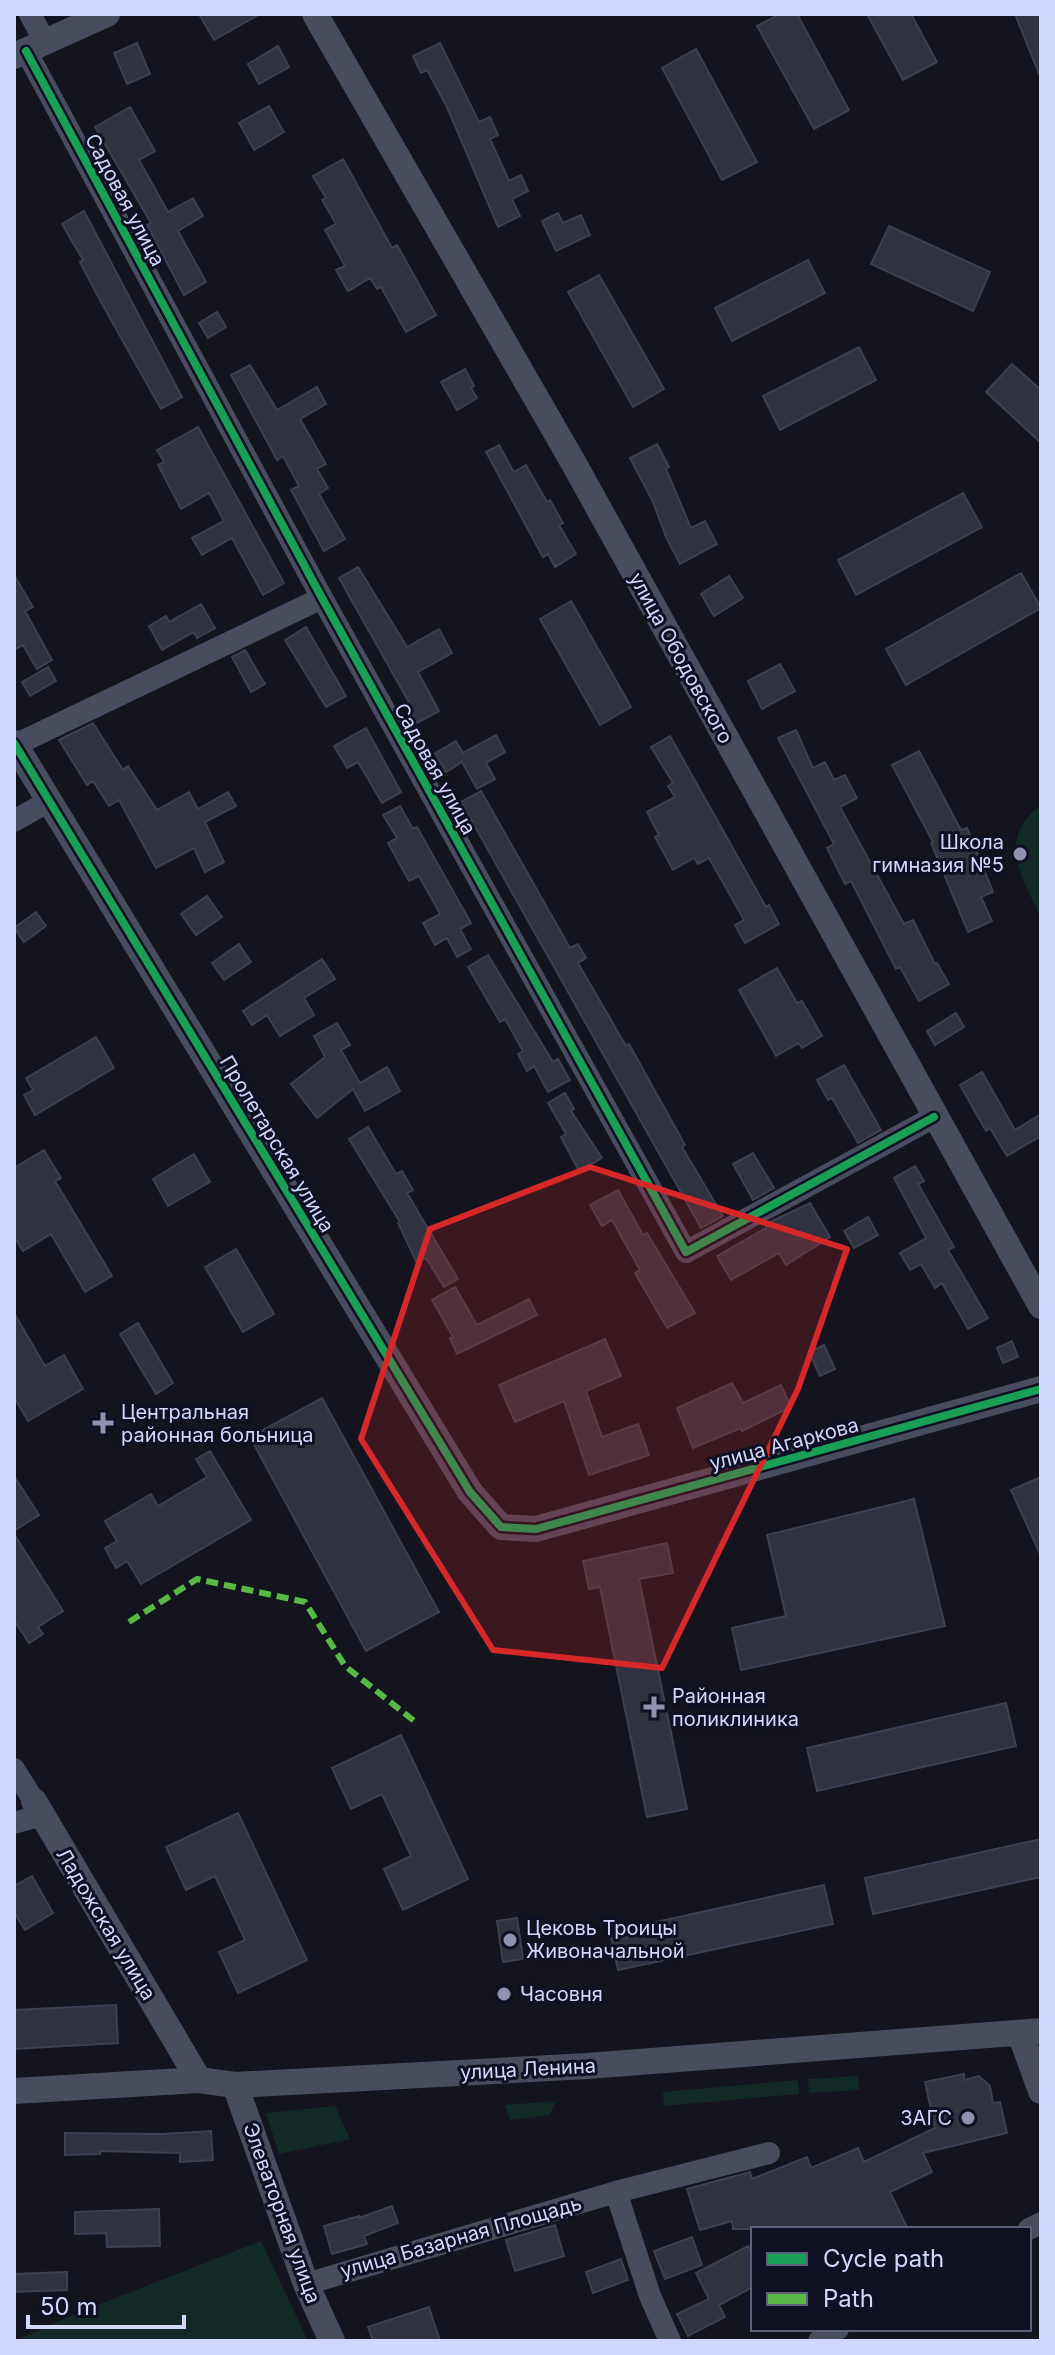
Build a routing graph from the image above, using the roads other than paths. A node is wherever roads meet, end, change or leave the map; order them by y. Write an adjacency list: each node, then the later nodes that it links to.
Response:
1 (30, 14): 4 (street, Садовая улица)
2 (107, 14): 4 (street)
3 (315, 14): 9 (street, улица Ободовского)
4 (28, 50): 5 (street, Садовая улица)
5 (322, 598): 6 (street); 9 (street, Садовая улица)
6 (15, 744): 7 (street, Пролетарская улица)
7 (49, 801): 8 (street); 12 (street, Пролетарская улица)
8 (14, 821)
9 (934, 1117): 10 (street, улица Ободовского)
10 (1041, 1306)
11 (1041, 1389): 12 (street, улица Агаркова)
12 (536, 1529)
13 (14, 1769): 14 (street, Ладожская улица)
14 (38, 1808): 15 (street); 17 (street, Ладожская улица)
15 (14, 1823)
16 (1031, 2032): 18 (street, улица Ленина); 20 (street)
17 (199, 2080): 18 (street, улица Ленина); 19 (street, улица Ленина)
18 (235, 2085): 23 (street, Элеваторная улица)
19 (14, 2091)
20 (1041, 2091)
21 (769, 2153): 22 (street, улица Базарная Площадь)
22 (616, 2192): 23 (street, улица Базарная Площадь); 25 (street)
23 (306, 2284): 24 (street, Элеваторная улица)
24 (332, 2341)
25 (670, 2341)

